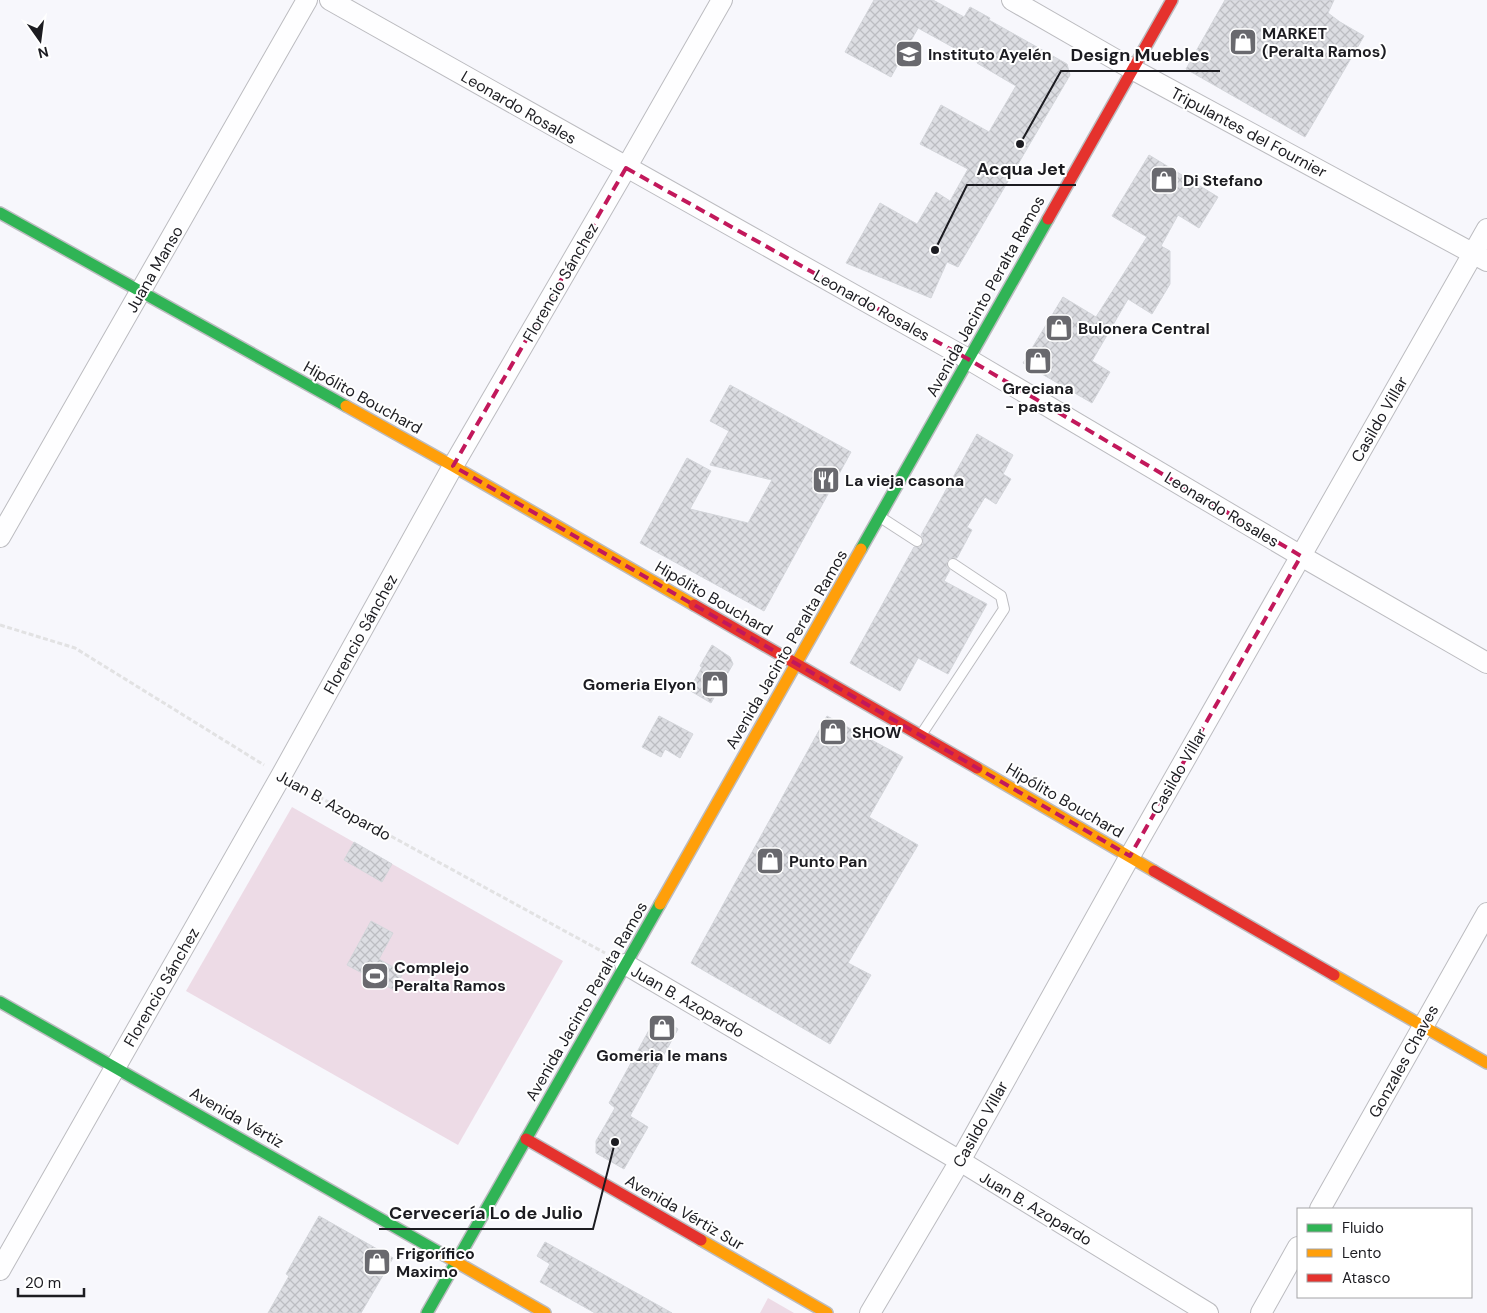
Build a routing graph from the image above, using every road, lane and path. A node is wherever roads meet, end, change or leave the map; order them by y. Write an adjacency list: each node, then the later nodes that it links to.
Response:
1 (307, 0): 11 (street, Juana Manso)
2 (330, 0): 7 (street, Leonardo Rosales)
3 (722, 0): 7 (street, Florencio Sánchez)
4 (1012, 0): 6 (street, Tripulantes del Fournier)
5 (1172, 0): 6 (street, Avenida Jacinto Peralta Ramos)
6 (1132, 69): 10 (street, Tripulantes del Fournier); 12 (street, Avenida Jacinto Peralta Ramos)
7 (626, 168): 12 (street, Leonardo Rosales); 13 (street, Florencio Sánchez)
8 (0, 213): 11 (street, Hipólito Bouchard)
9 (1487, 229): 10 (street, Casildo Villar)
10 (1480, 257): 17 (street, Casildo Villar)
11 (141, 292): 13 (street, Hipólito Bouchard); 15 (street, Juana Manso)
12 (968, 359): 14 (street, Avenida Jacinto Peralta Ramos); 17 (street, Leonardo Rosales)
13 (453, 466): 21 (street, Hipólito Bouchard); 23 (street, Florencio Sánchez)
14 (880, 517): 16 (lane); 21 (street, Avenida Jacinto Peralta Ramos)
15 (0, 537)
16 (917, 541)
17 (1301, 556): 20 (street, Leonardo Rosales); 24 (street, Casildo Villar)
18 (953, 564): 22 (lane)
19 (0, 625): 23 (path, Juan B. Azopardo)
20 (1487, 663)
21 (796, 664): 22 (street, Hipólito Bouchard); 26 (street, Avenida Jacinto Peralta Ramos)
22 (921, 736): 24 (street, Hipólito Bouchard)
23 (281, 776): 26 (path, Juan B. Azopardo); 30 (street, Florencio Sánchez)
24 (1130, 856): 28 (street, Hipólito Bouchard); 32 (street, Casildo Villar)
25 (1487, 913): 28 (street, Gonzales Chaves)
26 (625, 964): 31 (street, Avenida Jacinto Peralta Ramos); 32 (street, Juan B. Azopardo)
27 (0, 1002): 30 (street, Avenida Vértiz)
28 (1423, 1026): 29 (street, Hipólito Bouchard); 33 (street, Gonzales Chaves)
29 (1487, 1063)
30 (116, 1066): 35 (street, Avenida Vértiz); 36 (street, Florencio Sánchez)
31 (526, 1139): 35 (street, Avenida Jacinto Peralta Ramos); 39 (street, Avenida Vértiz Sur)
32 (960, 1161): 40 (street, Casildo Villar); 41 (street, Juan B. Azopardo)
33 (1321, 1208)
34 (1297, 1249): 42 (street)
35 (456, 1262): 37 (street, Avenida Jacinto Peralta Ramos); 38 (street, Avenida Vértiz)
36 (0, 1270)
37 (428, 1313)
38 (545, 1313)
39 (827, 1313)
40 (870, 1313)
41 (1208, 1313)
42 (1261, 1313)

